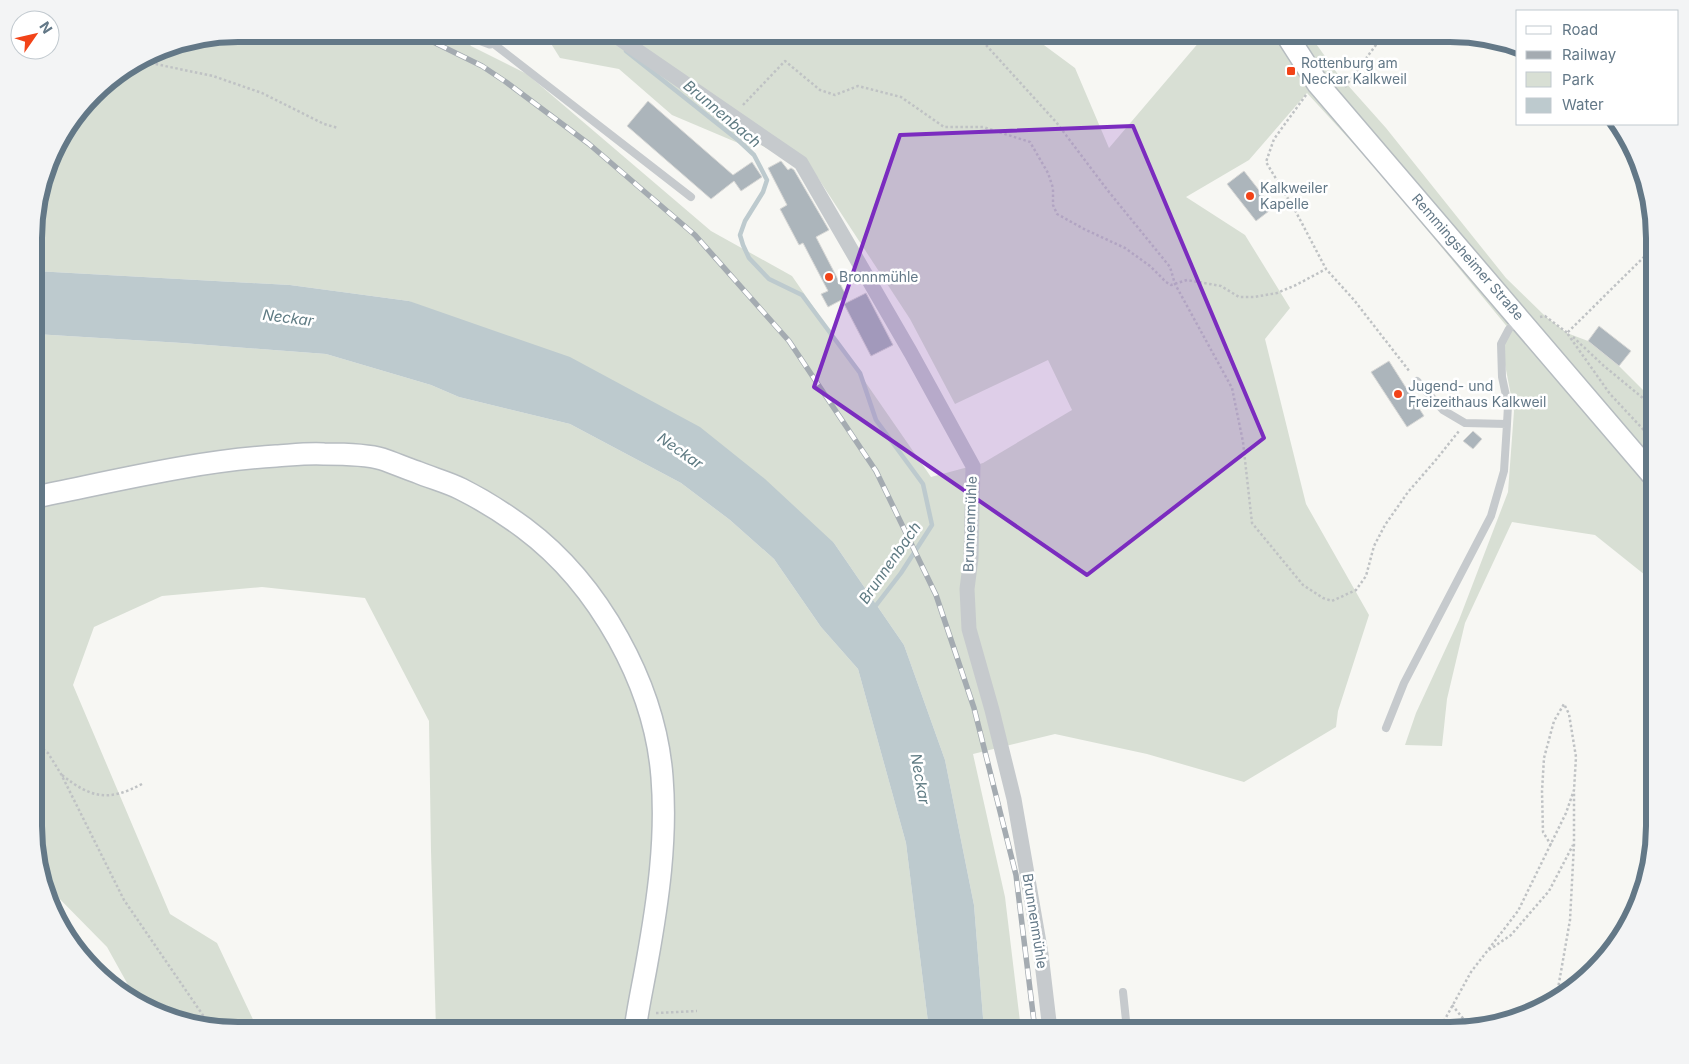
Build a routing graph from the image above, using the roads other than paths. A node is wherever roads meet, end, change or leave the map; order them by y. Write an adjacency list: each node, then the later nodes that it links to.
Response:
1 (500, 42): 4 (lane)
2 (625, 42): 13 (street, Brunnenmühle)
3 (1291, 42): 5 (main road, Remmingsheimer Straße)
4 (691, 197)
5 (1520, 318): 7 (lane); 8 (main road, Remmingsheimer Straße)
6 (1417, 381): 7 (lane)
7 (1506, 424): 10 (lane)
8 (1646, 467)
9 (42, 497): 12 (main road)
10 (1386, 728)
11 (1123, 992): 14 (lane)
12 (636, 1021)
13 (1049, 1022)
14 (1125, 1022)

